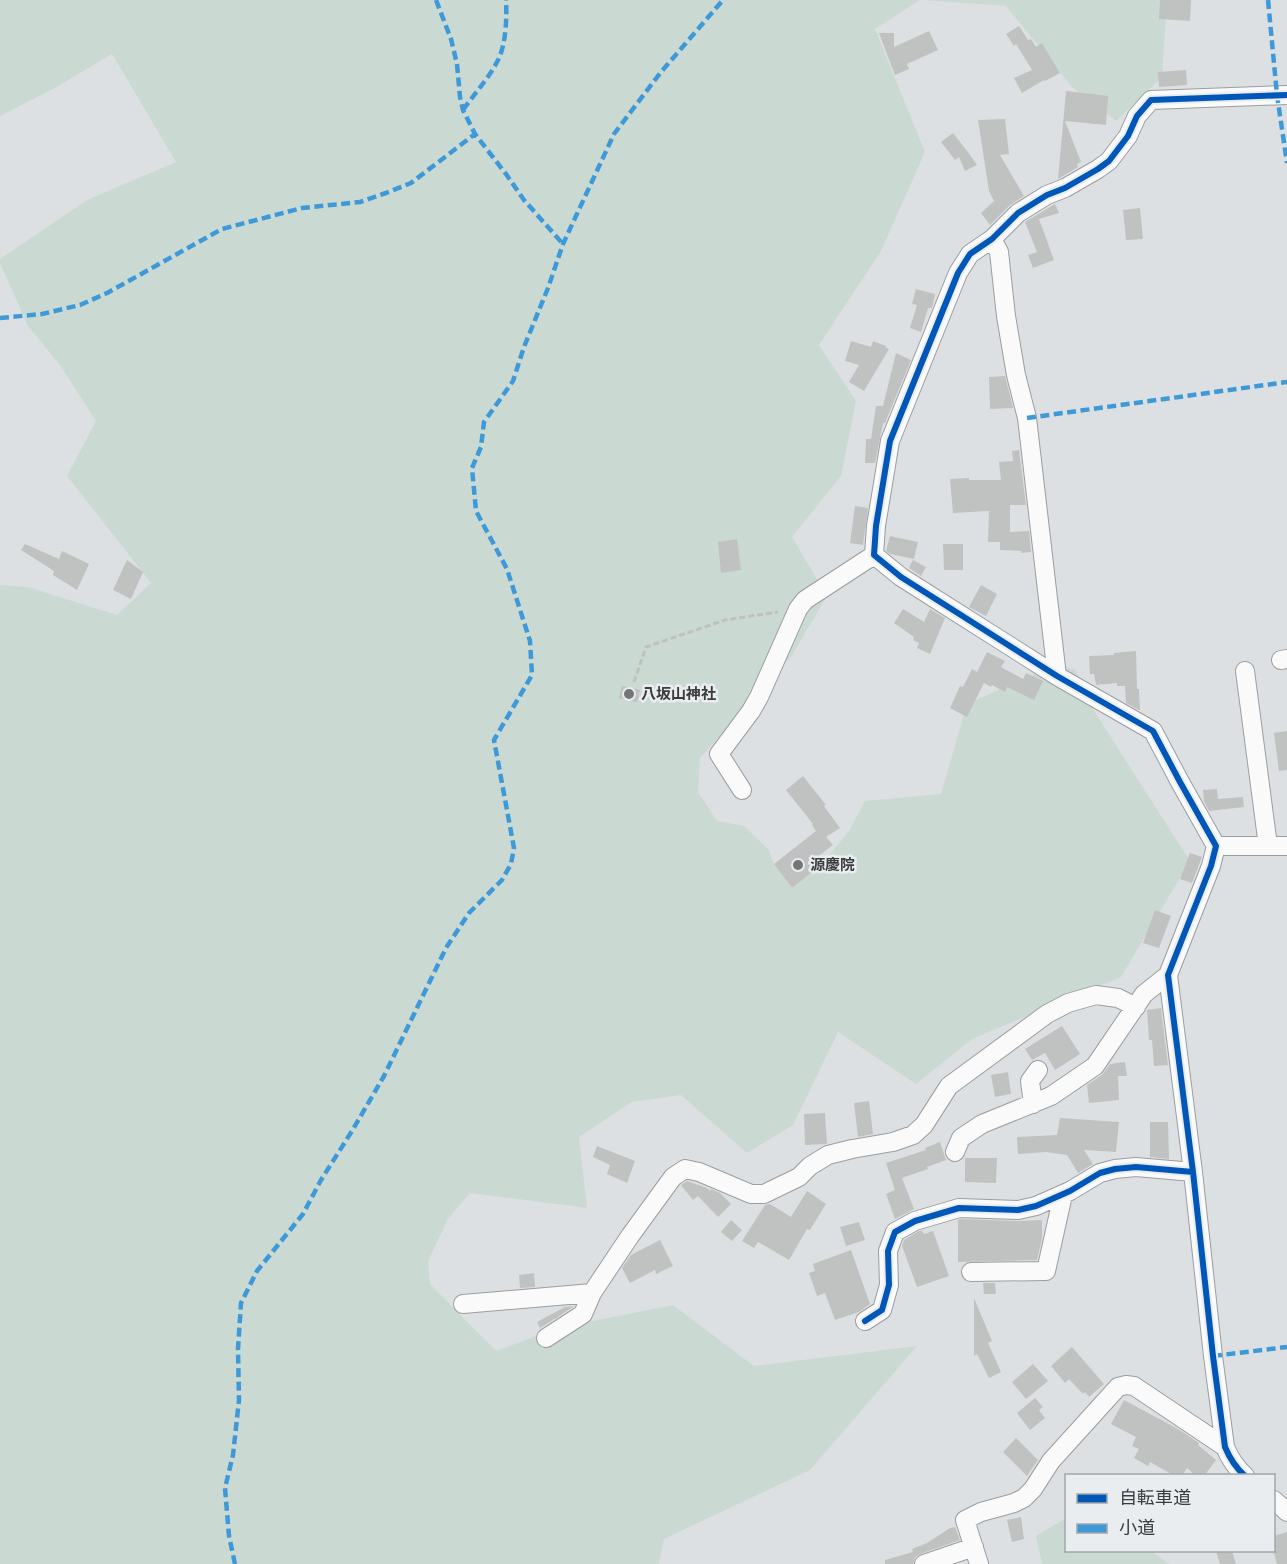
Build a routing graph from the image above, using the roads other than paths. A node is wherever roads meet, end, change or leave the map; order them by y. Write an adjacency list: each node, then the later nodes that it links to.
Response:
1 (1287, 95): 2 (street)
2 (992, 239): 3 (street); 5 (street)
3 (874, 555): 5 (street); 6 (street)
4 (1245, 671): 8 (street)
5 (1057, 676): 7 (street)
6 (742, 790)
7 (1216, 846): 8 (street); 10 (street)
8 (1268, 846): 9 (street)
9 (1287, 846)
10 (1168, 975): 11 (street); 15 (street)
11 (1136, 1007): 13 (street); 18 (street)
12 (1038, 1070): 13 (street)
13 (1033, 1104): 14 (street)
14 (955, 1152)
15 (1193, 1172): 16 (street); 22 (street)
16 (1063, 1195): 17 (street); 20 (street)
17 (971, 1272)
18 (592, 1293): 19 (street); 21 (street)
19 (463, 1304)
20 (866, 1321)
21 (546, 1338)
22 (1225, 1447): 23 (street); 26 (street)
23 (1243, 1474)
24 (1275, 1501): 25 (street)
25 (1287, 1512)
26 (977, 1556): 27 (street)
27 (924, 1564)

